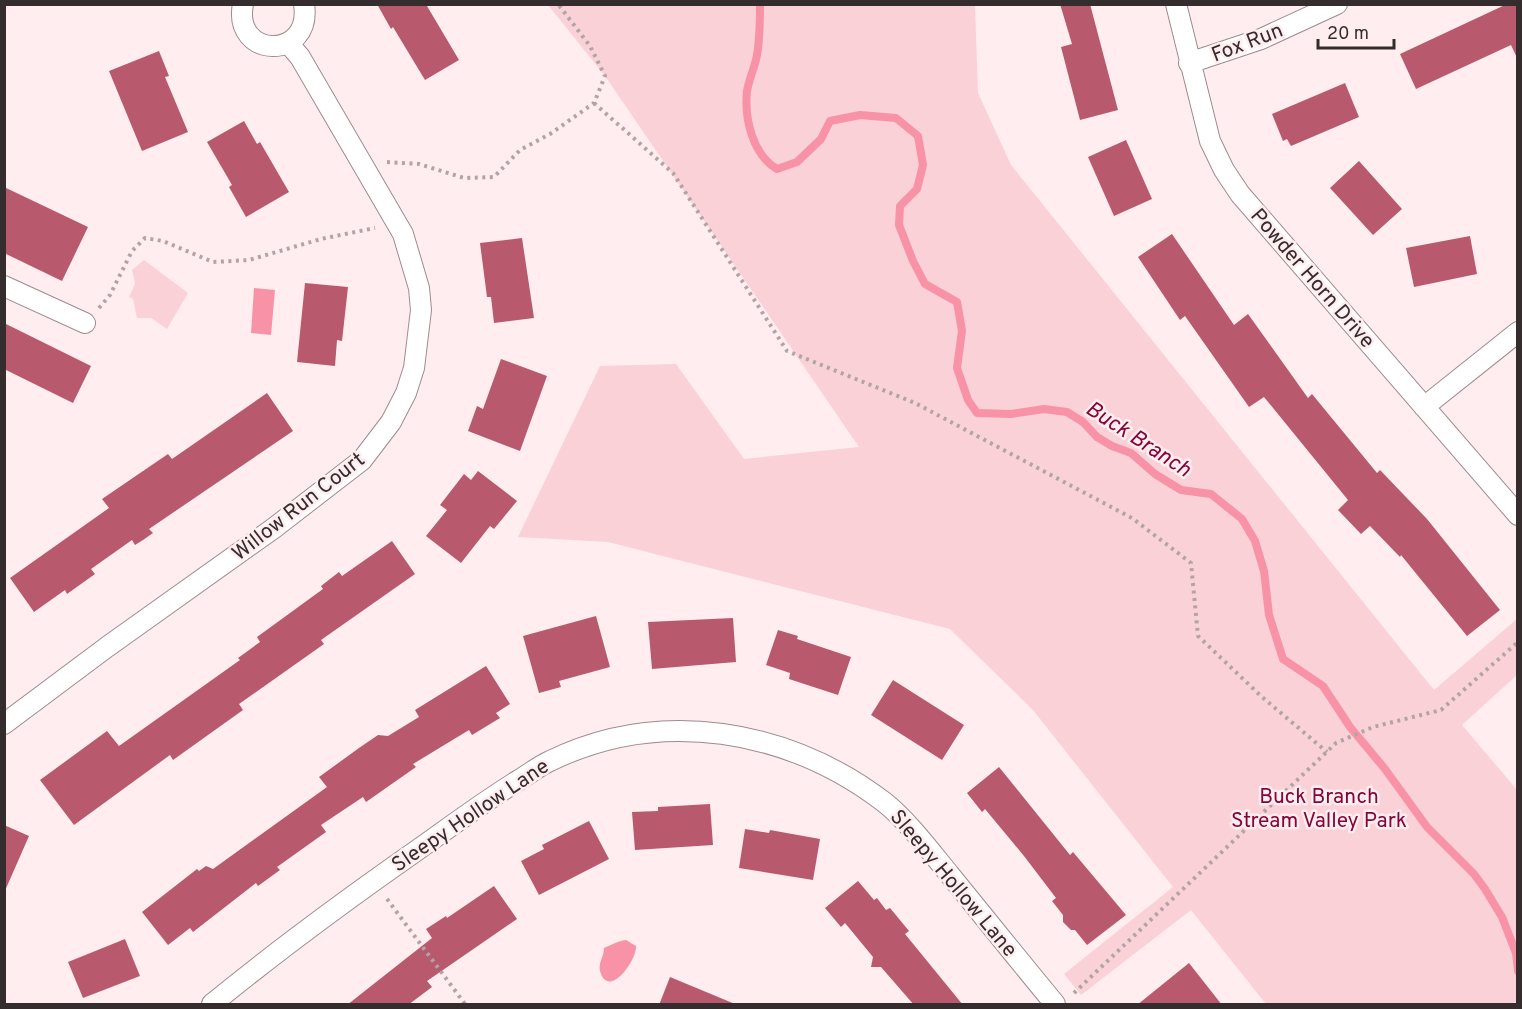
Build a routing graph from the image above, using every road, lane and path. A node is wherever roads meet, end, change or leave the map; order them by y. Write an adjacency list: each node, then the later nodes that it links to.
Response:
1 (243, 4): 6 (street)
2 (304, 4): 6 (street)
3 (558, 4): 8 (path)
4 (1176, 4): 7 (street, Powder Horn Drive)
5 (1337, 4): 7 (street, Fox Run)
6 (288, 43): 9 (street, Willow Run Court)
7 (1189, 63): 14 (street, Powder Horn Drive)
8 (594, 103): 9 (path); 18 (path)
9 (367, 170): 10 (street, Willow Run Court)
10 (396, 222): 12 (path); 17 (street, Willow Run Court)
11 (4, 286): 12 (street)
12 (85, 323)
13 (1518, 332): 14 (street)
14 (1424, 407): 15 (street, Powder Horn Drive)
15 (1518, 515)
16 (1518, 642): 18 (path)
17 (4, 724)
18 (1327, 752): 20 (path)
19 (373, 881): 20 (street, Sleepy Hollow Lane); 21 (street, Sleepy Hollow Lane); 22 (path)
20 (1064, 1000)
21 (212, 1005)
22 (465, 1005)

